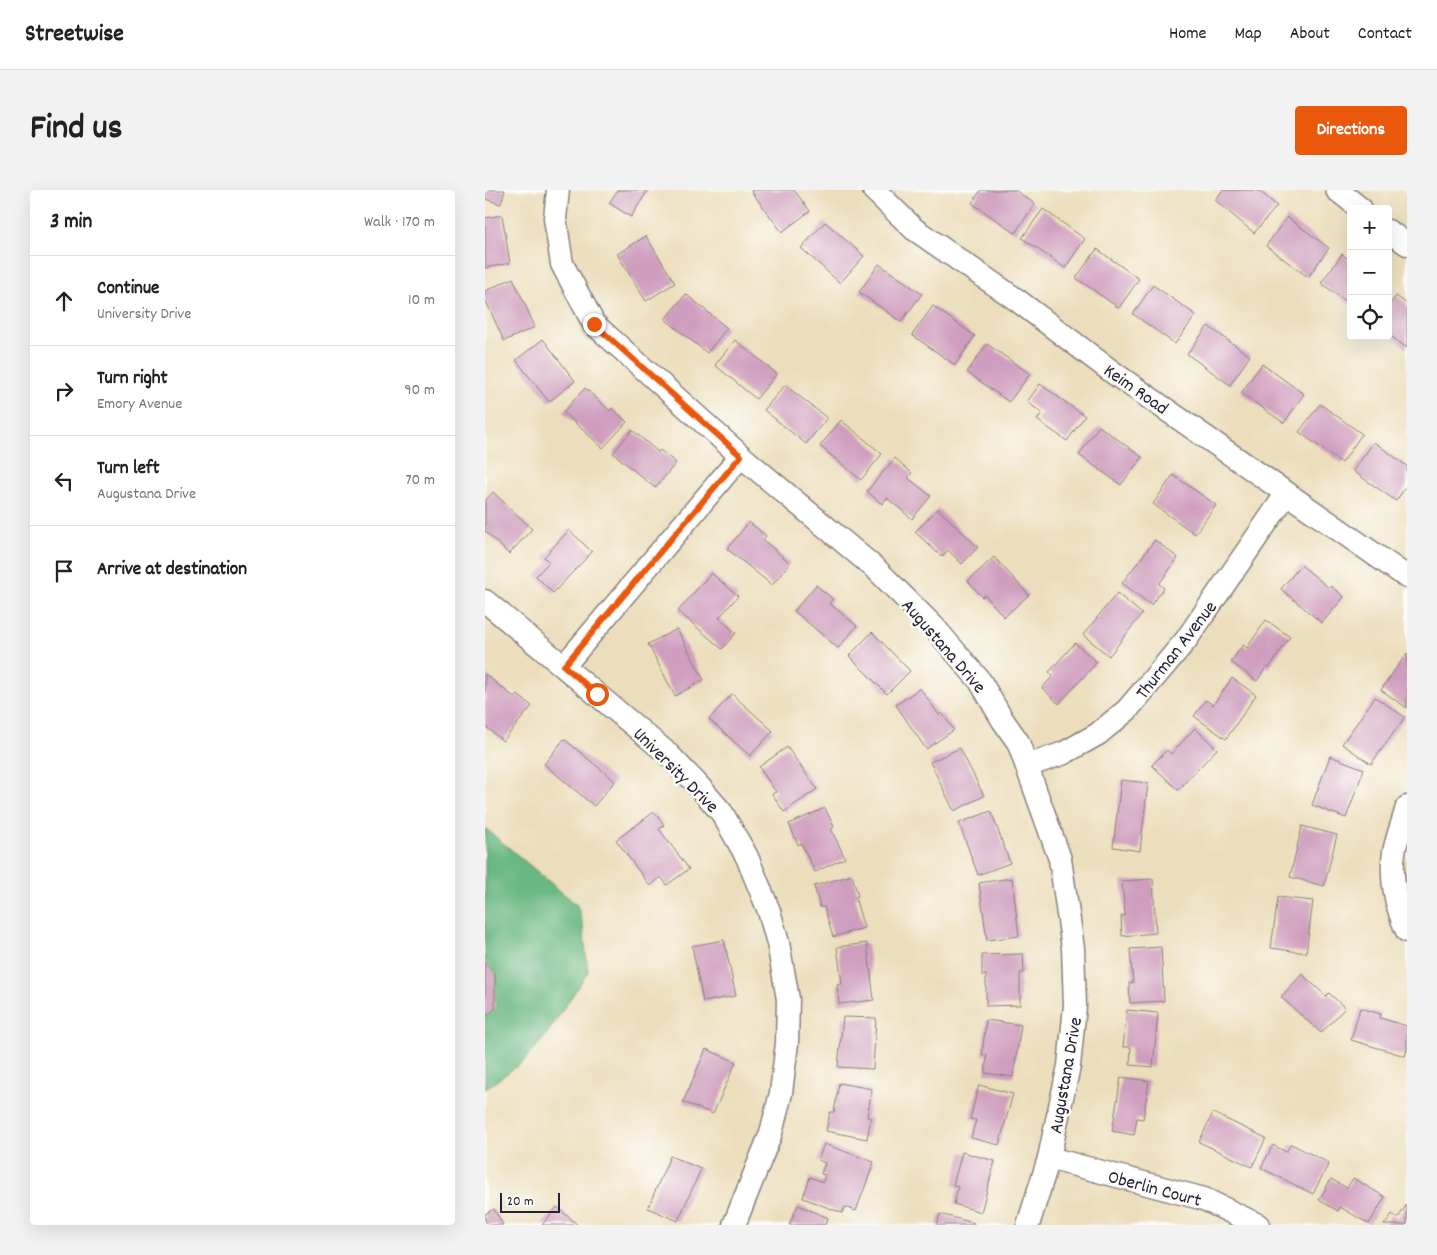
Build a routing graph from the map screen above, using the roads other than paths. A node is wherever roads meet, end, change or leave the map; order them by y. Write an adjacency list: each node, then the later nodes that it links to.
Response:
1 (558, 190): 7 (street, Augustana Drive)
2 (874, 190): 8 (street, Keim Road)
3 (1337, 190): 4 (street)
4 (1356, 205)
5 (1392, 234): 6 (street)
6 (1407, 244)
7 (741, 456): 11 (street); 12 (street, Augustana Drive)
8 (1287, 492): 9 (street, Keim Road); 12 (street, Thurman Avenue)
9 (1407, 576)
10 (485, 601): 11 (street, University Drive)
11 (564, 666): 16 (street, University Drive)
12 (1027, 766): 15 (street, Augustana Drive)
13 (1407, 807): 14 (street)
14 (1407, 931)
15 (1049, 1158): 17 (street, Augustana Drive); 18 (street, Oberlin Court)
16 (734, 1225)
17 (1028, 1225)
18 (1257, 1225)

